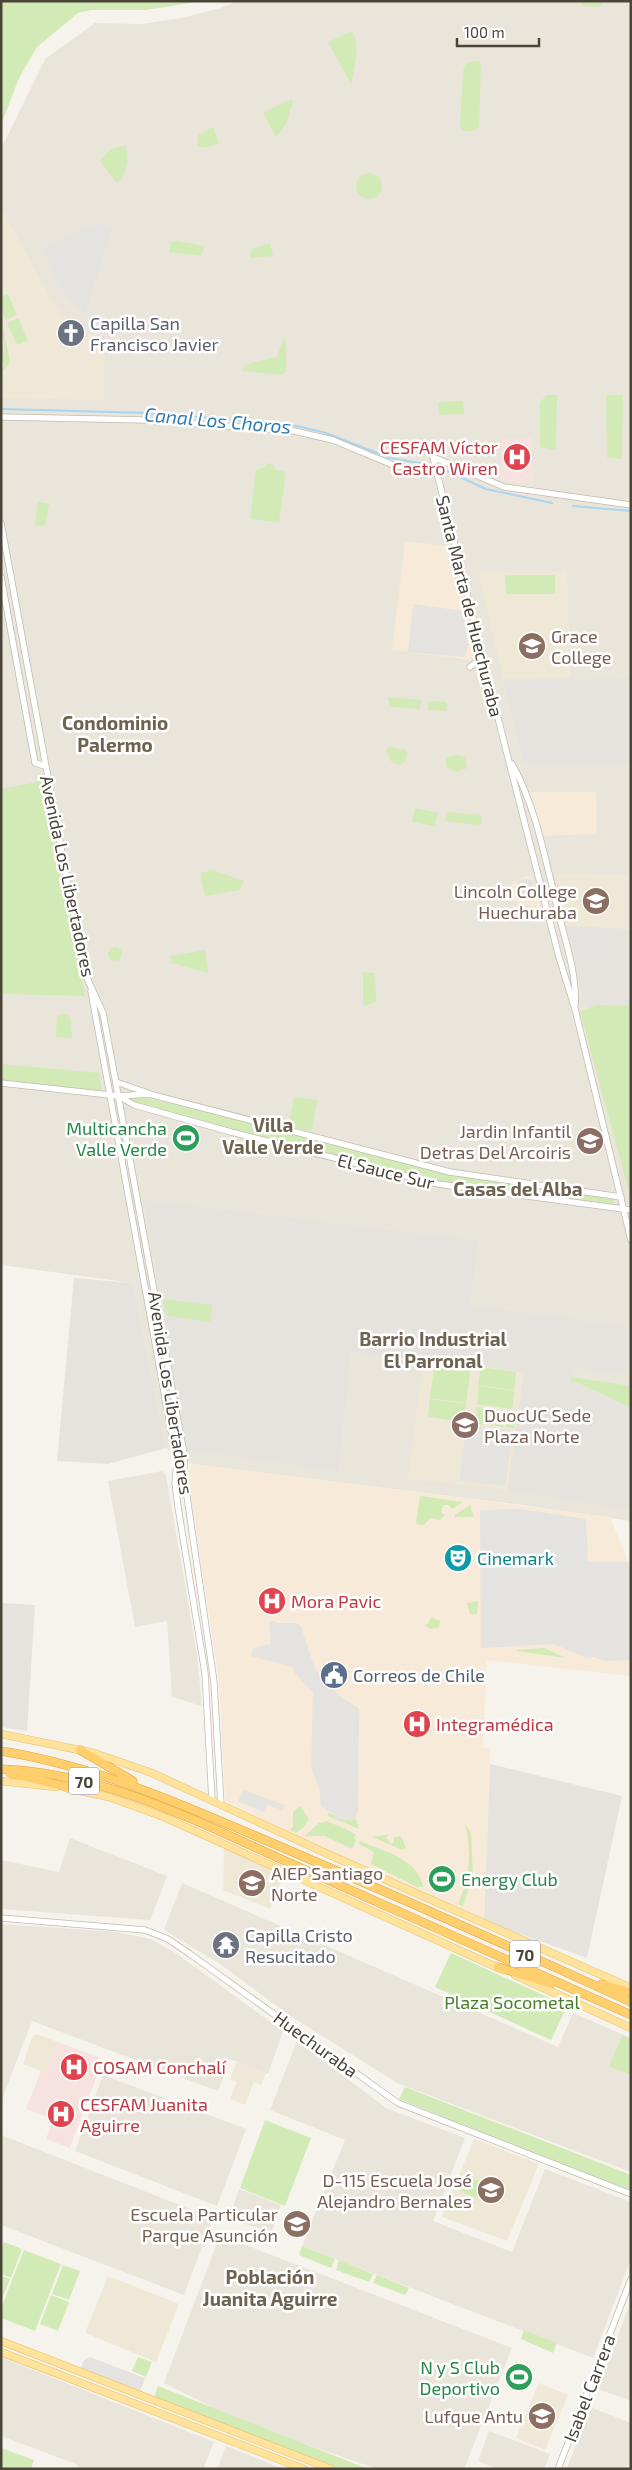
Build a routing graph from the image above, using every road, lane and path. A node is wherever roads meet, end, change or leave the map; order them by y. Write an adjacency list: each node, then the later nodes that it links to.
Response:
1 (1, 417): 2 (street)
2 (436, 473): 3 (street, Santa Marta de Huechuraba); 7 (street, Santa Marta de Huechuraba)
3 (631, 504)
4 (1, 523): 5 (street, Avenida Los Libertadores)
5 (4, 556): 9 (street, Avenida Los Libertadores)
6 (1, 577): 8 (street, Avenida Los Libertadores)
7 (482, 657): 10 (street); 13 (street, Santa Marta de Huechuraba)
8 (16, 658): 9 (street); 12 (street, Avenida Los Libertadores)
9 (26, 658): 11 (street, Avenida Los Libertadores)
10 (470, 668)
11 (38, 725): 12 (street); 14 (street, Avenida Los Libertadores)
12 (28, 727): 14 (street, Avenida Los Libertadores)
13 (507, 755): 15 (street, Santa Marta de Huechuraba); 16 (street, Santa Marta de Huechuraba)
14 (45, 766): 17 (street, Avenida Los Libertadores)
15 (555, 901): 16 (street); 18 (street, Santa Marta de Huechuraba)
16 (546, 903): 18 (street, Santa Marta de Huechuraba)
17 (91, 986): 19 (street, Avenida Los Libertadores); 22 (street, Avenida Los Libertadores)
18 (575, 1010): 26 (street, Santa Marta de Huechuraba)
19 (116, 1082): 21 (street); 23 (street, Avenida Los Libertadores)
20 (1, 1083): 22 (street)
21 (149, 1094): 23 (street); 24 (street)
22 (109, 1095): 23 (street); 37 (street, Avenida Los Libertadores)
23 (119, 1096): 25 (street, El Sauce Sur); 38 (street, Avenida Los Libertadores)
24 (496, 1180): 25 (street); 26 (street)
25 (494, 1191): 27 (street, El Sauce Sur)
26 (621, 1197): 27 (street, Santa Marta de Huechuraba)
27 (627, 1210): 28 (street); 29 (street, Santa Marta de Huechuraba)
28 (631, 1215)
29 (631, 1240)
30 (1, 1734): 31 (main road)
31 (80, 1750): 36 (highway); 37 (main road)
32 (1, 1751): 36 (highway, 70)
33 (1, 1770): 35 (highway); 44 (highway, 70)
34 (1, 1781): 35 (main road)
35 (71, 1788): 40 (main road)
36 (150, 1791): 41 (highway, 70)
37 (212, 1801): 38 (main road)
38 (221, 1805): 42 (main road)
39 (1, 1918): 48 (street, Huechuraba)
40 (498, 1967): 44 (highway); 47 (main road)
41 (575, 1976): 43 (highway); 45 (highway, 70)
42 (631, 1988)
43 (631, 1993)
44 (588, 1996): 46 (highway, 70)
45 (631, 2002)
46 (631, 2015)
47 (631, 2028)
48 (631, 2194)
49 (631, 2279): 54 (street, Isabel Carrera)
50 (1, 2341): 53 (main road)
51 (1, 2352): 52 (main road)
52 (304, 2469)
53 (330, 2469)
54 (558, 2469)

